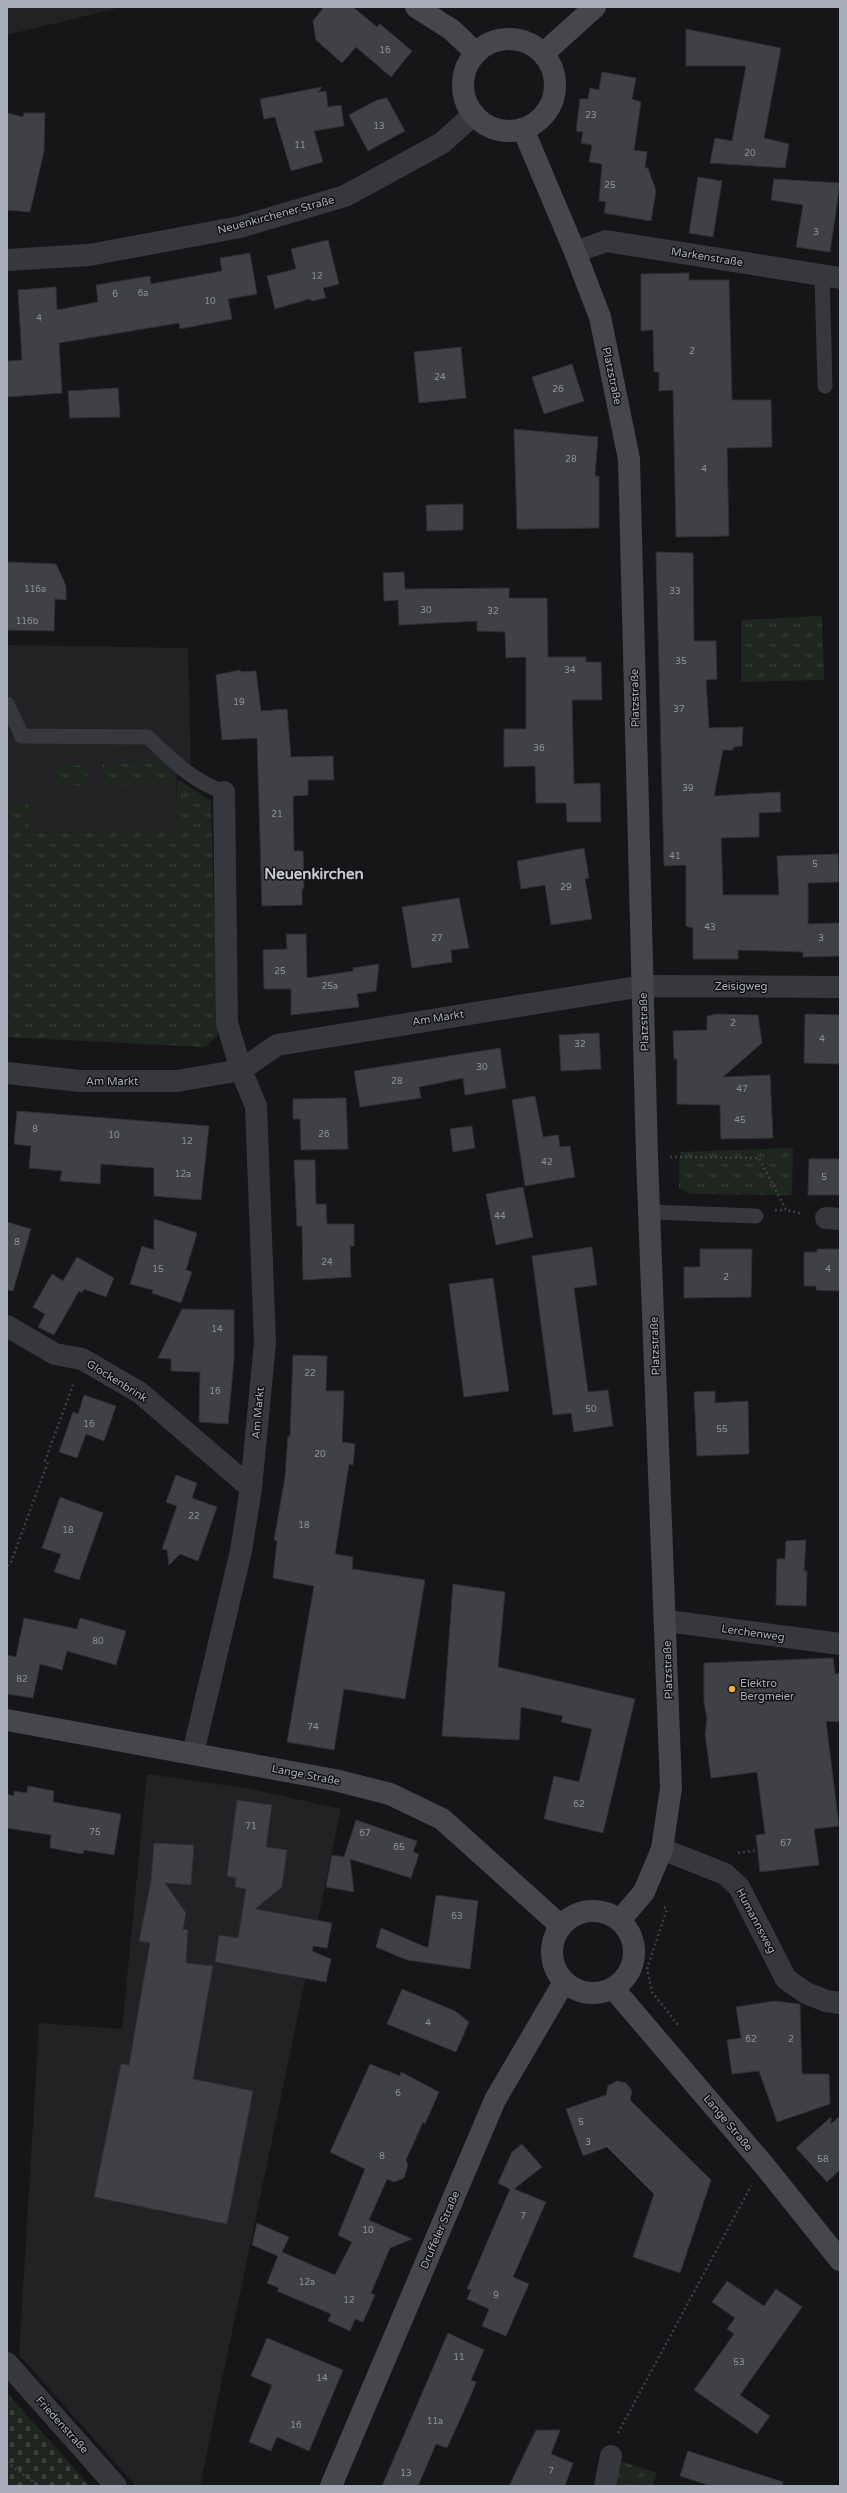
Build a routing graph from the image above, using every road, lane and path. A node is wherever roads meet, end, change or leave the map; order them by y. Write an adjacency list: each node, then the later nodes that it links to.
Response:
1 (416, 7): 3 (street)
2 (596, 7): 4 (street)
3 (476, 53): 4 (street); 5 (street)
4 (544, 53): 6 (street)
5 (474, 114): 6 (street); 8 (street, Neuenkirchener Straße)
6 (523, 129): 7 (street, Platzstraße)
7 (575, 252): 9 (street, Markenstraße); 13 (street, Platzstraße)
8 (7, 260)
9 (831, 276): 10 (lane)
10 (825, 386)
11 (7, 704): 12 (lane)
12 (224, 792): 15 (street, Am Markt)
13 (643, 986): 14 (street, Zeisigweg); 15 (street, Am Markt); 17 (street, Platzstraße)
14 (840, 987)
15 (241, 1070): 16 (street, Am Markt); 23 (street, Am Markt)
16 (7, 1074)
17 (647, 1157): 18 (street, Platzstraße); 20 (path)
18 (650, 1212): 19 (lane); 25 (street, Platzstraße)
19 (756, 1216)
20 (833, 1219)
21 (7, 1326): 22 (street, Glockenbrink)
22 (82, 1359): 23 (street, Glockenbrink); 24 (path)
23 (251, 1488): 28 (street, Am Markt)
24 (7, 1566)
25 (666, 1621): 26 (street, Lerchenweg); 29 (street, Platzstraße)
26 (840, 1644)
27 (7, 1720): 28 (street, Lange Straße)
28 (194, 1753): 32 (street, Lange Straße)
29 (662, 1849): 30 (street, Platzstraße); 35 (street, Humannsweg)
30 (644, 1892): 31 (street, Platzstraße); 36 (path)
31 (620, 1920): 32 (street); 34 (street)
32 (560, 1926): 33 (street)
33 (564, 1982): 34 (street); 44 (street, Druffeler Straße)
34 (613, 1988): 37 (street, Lange Straße)
35 (840, 2003)
36 (682, 2029)
37 (762, 2164): 38 (street, Lange Straße); 40 (path)
38 (840, 2260)
39 (7, 2364): 43 (street, Friedenstraße)
40 (611, 2456): 45 (street)
41 (7, 2462): 42 (path)
42 (39, 2486)
43 (116, 2486)
44 (331, 2486)
45 (604, 2486)

